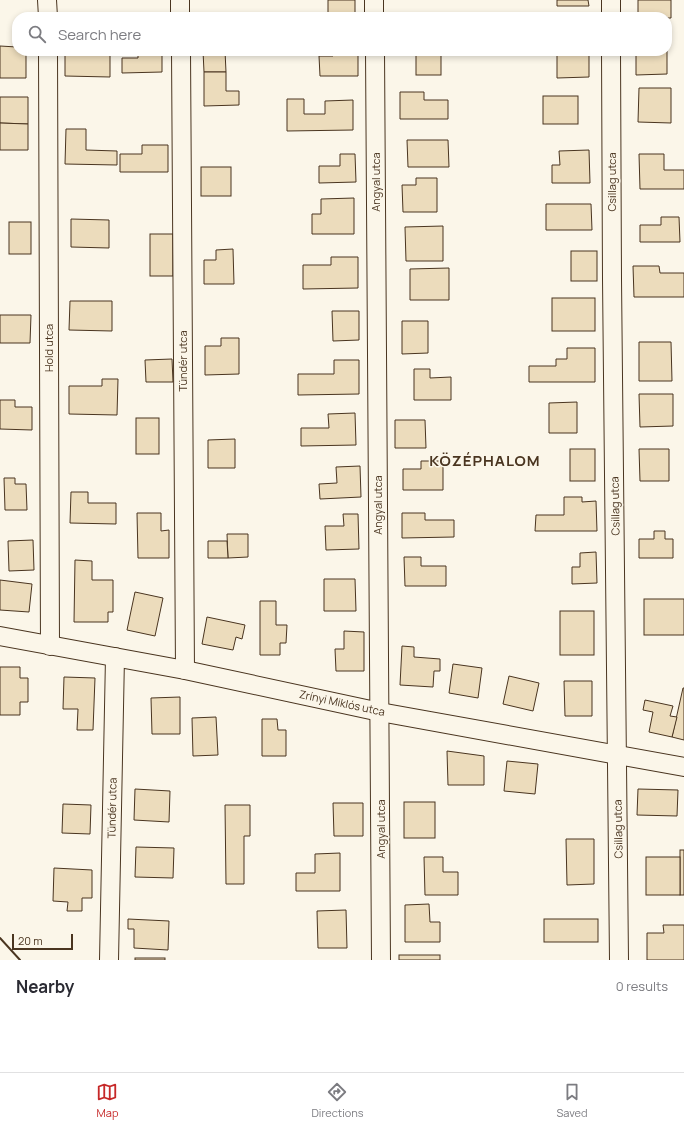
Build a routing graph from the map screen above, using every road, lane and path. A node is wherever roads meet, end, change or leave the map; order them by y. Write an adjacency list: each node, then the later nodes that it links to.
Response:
1 (48, 0): 5 (street)
2 (180, 0): 6 (street)
3 (374, 0): 7 (street)
4 (611, 0): 8 (street)
5 (48, 12)
6 (180, 12)
7 (374, 12)
8 (611, 12)
9 (48, 56): 14 (street, Hold utca)
10 (180, 56): 16 (street, Tündér utca)
11 (375, 56): 17 (street, Angyal utca)
12 (611, 56): 18 (street, Csillag utca)
13 (0, 636): 14 (street, Zrínyi Miklós utca)
14 (50, 646): 15 (street, Zrínyi Miklós utca)
15 (115, 657): 16 (street, Zrínyi Miklós utca); 20 (street, Tündér utca)
16 (185, 670): 17 (street, Zrínyi Miklós utca)
17 (380, 712): 18 (street, Zrínyi Miklós utca); 21 (street, Angyal utca)
18 (618, 754): 19 (street, Zrínyi Miklós utca); 22 (street, Csillag utca)
19 (684, 767)
20 (109, 960)
21 (381, 960)
22 (619, 960)

